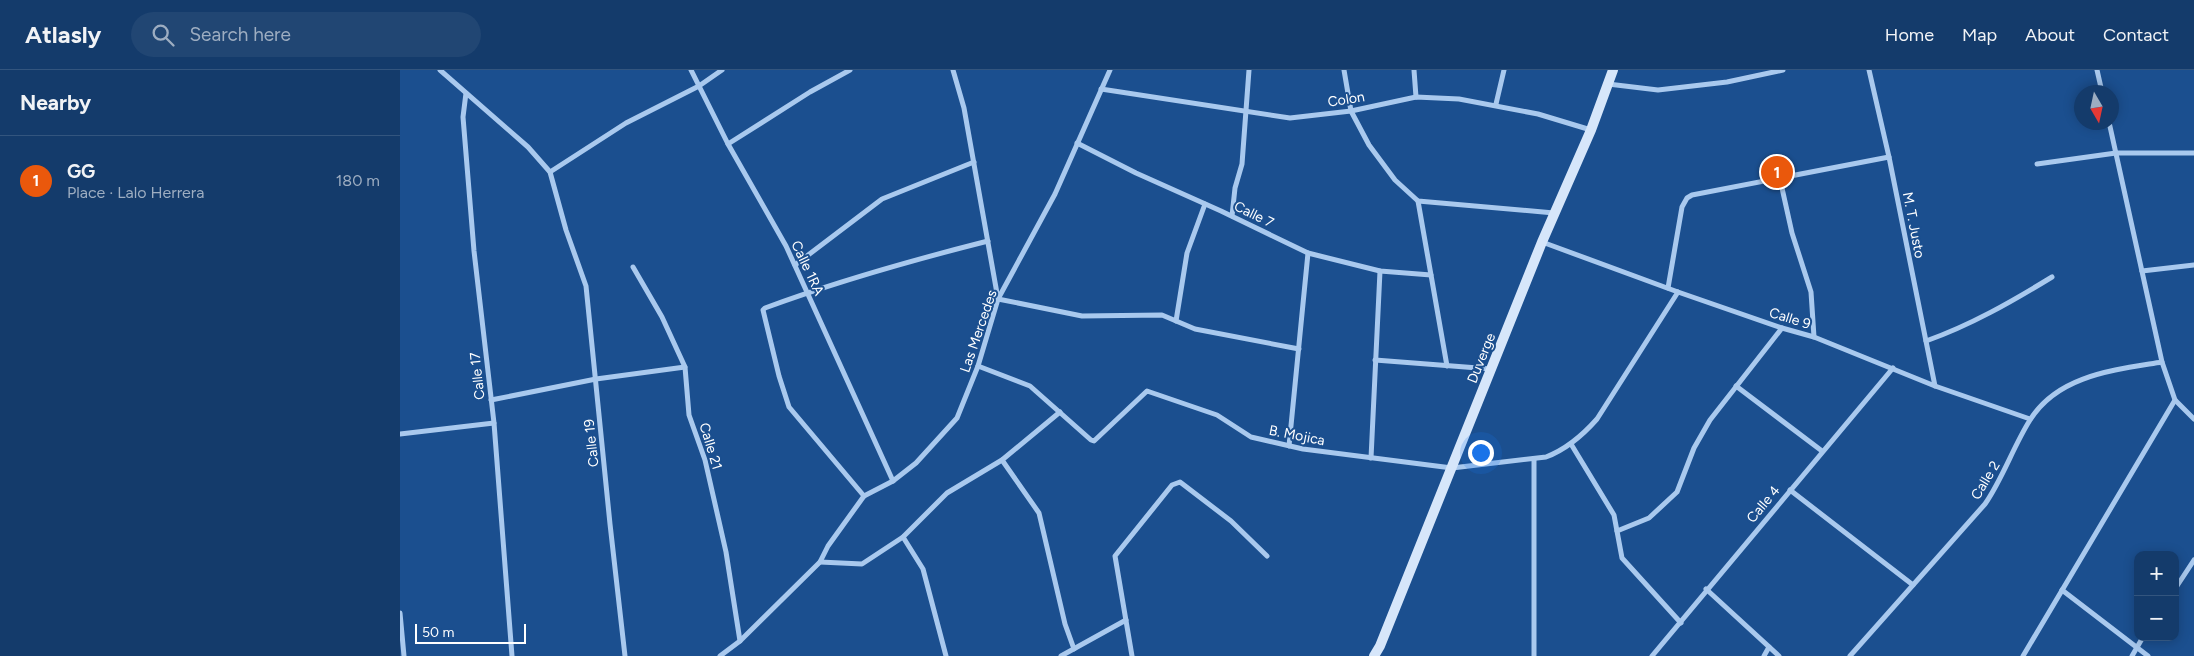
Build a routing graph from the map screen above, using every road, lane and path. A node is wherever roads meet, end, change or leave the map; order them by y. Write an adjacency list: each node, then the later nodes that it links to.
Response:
1 (440, 70): 19 (street)
2 (690, 70): 17 (street, Calle 1RA)
3 (722, 70): 17 (street)
4 (850, 70): 27 (street)
5 (953, 70): 31 (street)
6 (1110, 70): 18 (street, Las Mercedes)
7 (1249, 70): 22 (street)
8 (1344, 70): 23 (street)
9 (1414, 70): 20 (street)
10 (1504, 70): 21 (street)
11 (1613, 70): 15 (street, Duverge)
12 (1783, 70): 15 (street)
13 (1868, 70): 30 (street, M. T. Justo)
14 (2096, 70): 16 (street)
15 (1608, 84): 24 (street, Duverge)
16 (2100, 85)
17 (699, 86): 27 (street, Calle 1RA); 33 (street)
18 (1102, 89): 22 (street, Colon); 26 (street, Las Mercedes)
19 (466, 93): 33 (street); 68 (street, Calle 17)
20 (1416, 97): 21 (street, Colon); 23 (street, Colon)
21 (1496, 104): 24 (street, Colon)
22 (1246, 110): 23 (street, Colon); 38 (street)
23 (1351, 110): 35 (street)
24 (1591, 130): 37 (street, Duverge)
25 (2110, 130): 28 (street)
26 (1077, 143): 36 (street, Calle 7); 52 (street, Las Mercedes)
27 (728, 144): 42 (street, Calle 1RA)
28 (2116, 153): 29 (street); 32 (street); 45 (street)
29 (2194, 153)
30 (1889, 157): 34 (street); 56 (street, M. T. Justo)
31 (974, 162): 39 (street); 42 (street)
32 (2037, 164)
33 (550, 172): 65 (street, Calle 19)
34 (1780, 180): 49 (street); 55 (street)
35 (1418, 201): 37 (street); 47 (street)
36 (1205, 204): 38 (street, Calle 7); 53 (street)
37 (1554, 213): 40 (street, Duverge)
38 (1232, 216): 41 (street, Calle 7)
39 (988, 241): 50 (street); 52 (street)
40 (1542, 242): 49 (street, Calle 9); 64 (street, Duverge)
41 (1308, 253): 46 (street, Calle 7); 57 (street)
42 (795, 265): 50 (street, Calle 1RA)
43 (2194, 265): 45 (street)
44 (633, 267): 62 (street, Calle 21)
45 (2142, 270): 59 (street)
46 (1380, 271): 47 (street, Calle 7); 58 (street)
47 (1431, 274): 61 (street)
48 (2052, 277): 56 (street)
49 (1668, 288): 51 (street, Calle 9)
50 (807, 292): 82 (street, Calle 1RA); 84 (street)
51 (1678, 292): 54 (street, Calle 9); 75 (street, B. Mojica)
52 (998, 299): 53 (street); 60 (street, Las Mercedes)
53 (1176, 321): 57 (street)
54 (1782, 328): 55 (street, Calle 9); 66 (street)
55 (1814, 337): 63 (street, Calle 9)
56 (1926, 341): 67 (street, M. T. Justo)
57 (1299, 349): 76 (street)
58 (1376, 360): 61 (street); 78 (street)
59 (2162, 362): 69 (street); 71 (street, Calle 2)
60 (978, 366): 70 (street); 82 (street, Las Mercedes)
61 (1447, 366): 64 (street)
62 (685, 367): 65 (street); 97 (street, Calle 21)
63 (1893, 368): 67 (street, Calle 9); 77 (street, Calle 4)
64 (1492, 369): 81 (street, Duverge)
65 (596, 379): 68 (street); 104 (street, Calle 19)
66 (1736, 386): 77 (street); 85 (street)
67 (1935, 386): 71 (street, Calle 9)
68 (491, 400): 73 (street, Calle 17)
69 (2175, 400): 72 (street); 93 (street)
70 (1060, 412): 76 (street, B. Mojica); 80 (street)
71 (2030, 419): 91 (street, Calle 2)
72 (2194, 419)
73 (494, 423): 74 (street); 103 (street, Calle 17)
74 (400, 434)
75 (1571, 444): 79 (street, B. Mojica); 85 (street)
76 (1289, 446): 78 (street, B. Mojica)
77 (1822, 451): 83 (street, Calle 4)
78 (1371, 458): 81 (street, B. Mojica)
79 (1534, 459): 81 (street, B. Mojica); 110 (street)
80 (1002, 460): 86 (street); 100 (street)
81 (1452, 468): 109 (street, Duverge)
82 (893, 481): 84 (street, Las Mercedes)
83 (1790, 490): 91 (street); 92 (street, Calle 4)
84 (864, 496): 89 (street, Las Mercedes)
85 (1617, 531): 96 (street)
86 (904, 537): 89 (street); 106 (street)
87 (1267, 556): 95 (street)
88 (2194, 560): 90 (street)
89 (820, 562): 97 (street, Las Mercedes)
90 (2179, 583)
91 (1913, 585): 114 (street, Calle 2)
92 (1706, 590): 96 (street, Calle 4); 99 (street)
93 (2062, 590): 101 (street); 115 (street)
94 (400, 613): 102 (street)
95 (1126, 620): 100 (street); 108 (street)
96 (1682, 623): 111 (street, Calle 4)
97 (740, 641): 105 (street, Las Mercedes)
98 (2141, 641): 101 (street)
99 (1769, 647): 112 (street); 113 (street)
100 (1074, 648): 107 (street)
101 (2137, 648): 116 (street); 117 (street)
102 (404, 656)
103 (512, 656)
104 (625, 656)
105 (720, 656)
106 (946, 656)
107 (1061, 656)
108 (1132, 656)
109 (1374, 656)
110 (1534, 656)
111 (1652, 656)
112 (1764, 656)
113 (1779, 656)
114 (1850, 656)
115 (2023, 656)
116 (2132, 656)
117 (2148, 656)

